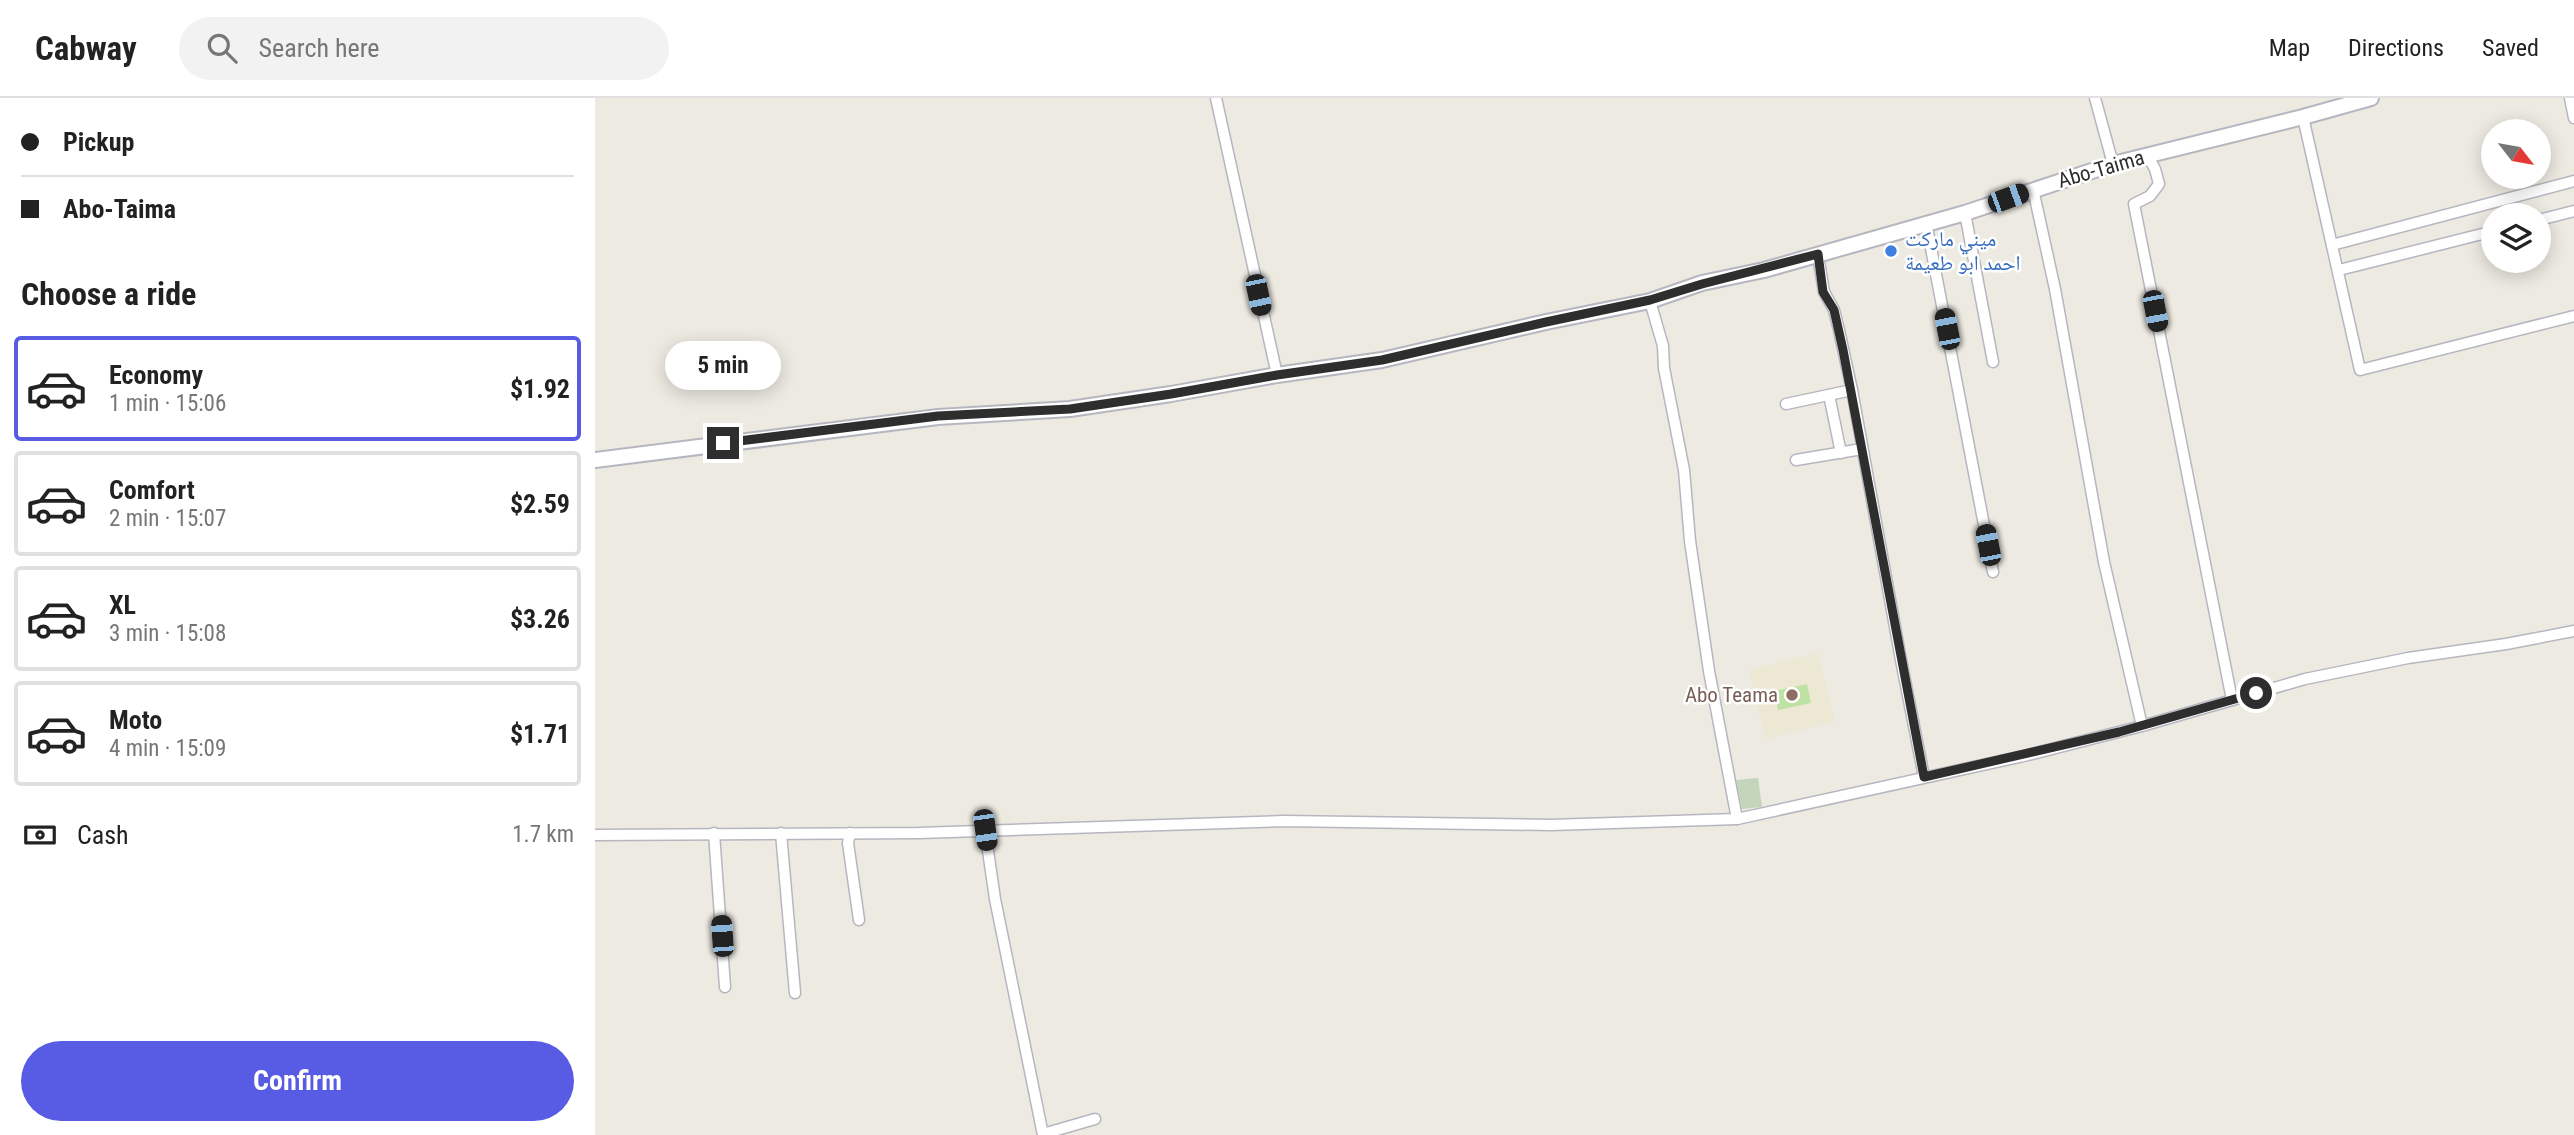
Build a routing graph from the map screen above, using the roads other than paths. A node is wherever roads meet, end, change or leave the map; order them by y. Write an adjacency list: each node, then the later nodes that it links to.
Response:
1 (1216, 98): 22 (street)
2 (2095, 98): 8 (street)
3 (2371, 98): 5 (street, Abo-Taima)
4 (2570, 98): 6 (street)
5 (2303, 117): 7 (street, Abo-Taima); 16 (street)
6 (2574, 118)
7 (2147, 155): 8 (street, Abo-Taima); 32 (street)
8 (2113, 164): 10 (street, Abo-Taima)
9 (2574, 181): 16 (street)
10 (2033, 189): 12 (street, Abo-Taima); 33 (street)
11 (2574, 211): 13 (street)
12 (1965, 213): 14 (street, Abo-Taima); 21 (street)
13 (2551, 217)
14 (1926, 222): 17 (street, Abo-Taima); 30 (street)
15 (2481, 234): 18 (street)
16 (2332, 245): 18 (street)
17 (1818, 254): 19 (street, Abo-Taima); 23 (street)
18 (2339, 270): 20 (street)
19 (1650, 300): 22 (street, Abo-Taima); 35 (street)
20 (2574, 316)
21 (1993, 362)
22 (1277, 375): 28 (street, Abo-Taima)
23 (1852, 390): 24 (street); 26 (street)
24 (1829, 395): 25 (street); 27 (street)
25 (1786, 404)
26 (1862, 449): 27 (street); 34 (street)
27 (1841, 453): 29 (street)
28 (595, 460)
29 (1796, 460)
30 (1993, 572)
31 (2574, 631): 32 (street)
32 (2232, 700): 33 (street)
33 (2142, 726): 34 (street)
34 (1924, 777): 35 (street)
35 (1737, 818): 36 (street)
36 (985, 830): 39 (street); 45 (street)
37 (714, 833): 38 (street); 40 (street); 42 (street)
38 (781, 833): 39 (street); 43 (street)
39 (850, 833): 41 (street)
40 (595, 835)
41 (859, 920)
42 (725, 987)
43 (795, 993)
44 (1095, 1119): 45 (street)
45 (1043, 1135)

